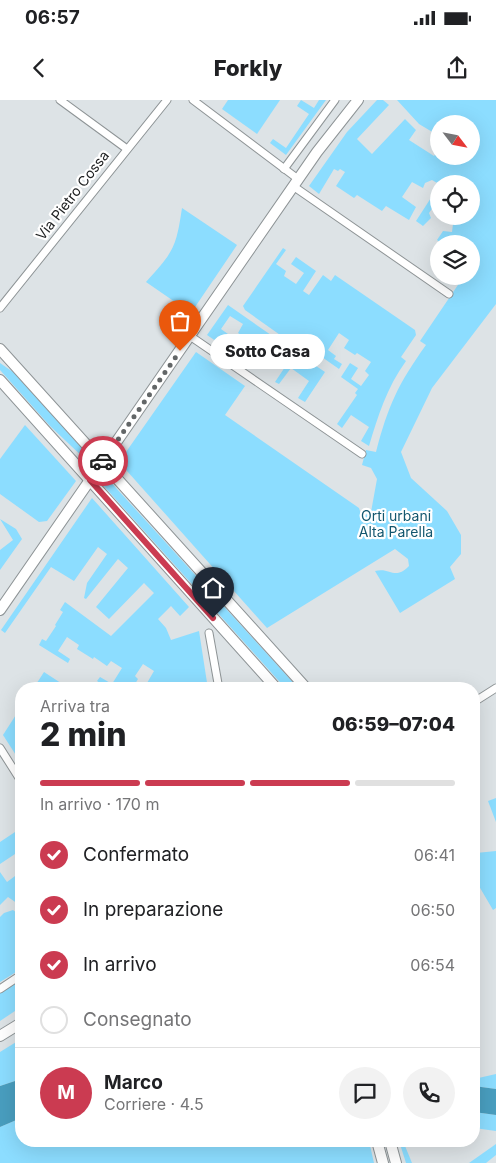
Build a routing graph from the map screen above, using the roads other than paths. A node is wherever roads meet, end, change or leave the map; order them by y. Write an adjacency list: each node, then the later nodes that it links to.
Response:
1 (60, 100): 6 (street)
2 (167, 100): 6 (street, Via Pietro Cossa)
3 (193, 100): 7 (street)
4 (335, 100): 7 (street)
5 (358, 100): 8 (main road)
6 (127, 149): 10 (street, Via Pietro Cossa)
7 (284, 169): 8 (street)
8 (295, 183): 9 (street); 11 (main road)
9 (449, 294)
10 (0, 308)
11 (190, 336): 14 (street); 15 (main road)
12 (0, 349): 15 (main road)
13 (0, 380): 16 (main road)
14 (362, 454)
15 (102, 462): 16 (main road); 21 (main road)
16 (90, 480): 17 (main road); 20 (main road)
17 (0, 610)
18 (209, 633): 19 (street)
19 (218, 682)
20 (271, 682)
21 (301, 682)
22 (496, 688): 23 (street)
23 (480, 698)
24 (0, 748): 25 (street)
25 (15, 772)
26 (15, 979): 27 (street)
27 (0, 989)
28 (15, 1027): 29 (main road)
29 (0, 1036)
30 (379, 1147): 32 (main road)
31 (392, 1147): 33 (main road)
32 (383, 1163)
33 (396, 1163)

